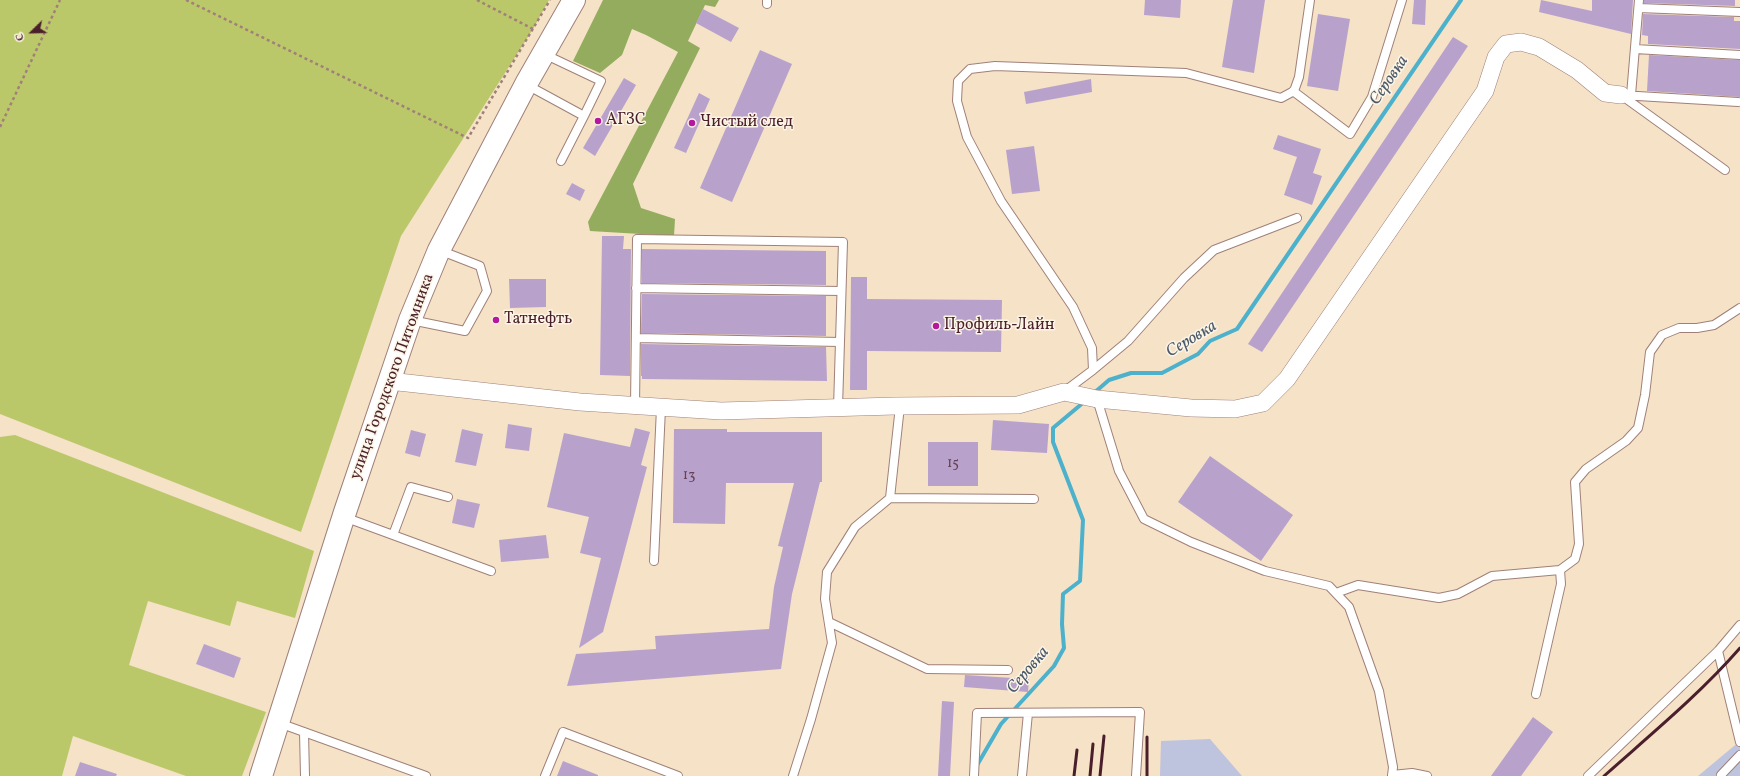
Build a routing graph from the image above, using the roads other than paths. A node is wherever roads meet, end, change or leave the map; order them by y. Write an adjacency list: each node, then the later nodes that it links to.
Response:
1 (574, 0): 7 (main road, улица Городского Питомника)
2 (1310, 0): 10 (lane)
3 (1402, 0): 10 (lane)
4 (1639, 4): 5 (lane); 6 (lane)
5 (1740, 12)
6 (1635, 49): 8 (lane); 11 (lane)
7 (544, 54): 9 (main road, улица Городского Питомника); 13 (lane)
8 (1740, 56)
9 (526, 84): 13 (lane); 17 (main road, улица Городского Питомника)
10 (1293, 91): 24 (lane)
11 (1626, 95): 12 (lane); 15 (lane); 27 (street)
12 (1738, 102)
13 (584, 116): 14 (lane)
14 (561, 161)
15 (1725, 170)
16 (1297, 218): 24 (lane)
17 (439, 250): 21 (main road, улица Городского Питомника); 21 (lane)
18 (636, 288): 19 (lane); 19 (lane); 22 (lane)
19 (841, 291): 23 (lane)
20 (1740, 308): 38 (lane)
21 (410, 320): 25 (main road, улица Городского Питомника)
22 (636, 338): 23 (lane); 28 (lane)
23 (840, 342): 31 (lane)
24 (1093, 370): 26 (lane)
25 (388, 381): 28 (street); 35 (main road, улица Городского Питомника)
26 (1064, 392): 27 (street); 29 (street)
27 (1097, 399): 40 (lane)
28 (635, 406): 30 (street)
29 (900, 406): 31 (street); 33 (lane)
30 (661, 408): 31 (street); 37 (lane)
31 (838, 408)
32 (448, 497): 36 (lane)
33 (890, 498): 34 (lane); 41 (lane)
34 (1034, 499)
35 (343, 517): 36 (lane); 47 (main road, улица Городского Питомника)
36 (393, 535): 39 (lane)
37 (654, 561)
38 (1560, 570): 40 (lane); 45 (lane)
39 (491, 571)
40 (1336, 593): 51 (lane)
41 (829, 622): 44 (lane); 58 (lane)
42 (1740, 625): 43 (lane)
43 (1718, 650): 49 (lane); 63 (lane)
44 (1008, 670)
45 (1536, 694)
46 (1028, 713): 59 (lane); 60 (lane); 61 (lane)
47 (278, 723): 48 (lane); 53 (main road, улица Городского Питомника)
48 (304, 732): 54 (lane); 55 (lane)
49 (1740, 742)
50 (1740, 755): 52 (lane)
51 (1392, 775): 62 (lane)
52 (1722, 775)
53 (261, 776)
54 (305, 776)
55 (426, 776)
56 (545, 776): 57 (lane)
57 (678, 776)
58 (793, 776)
59 (974, 776)
60 (1022, 776)
61 (1136, 776)
62 (1427, 776)
63 (1588, 776)

